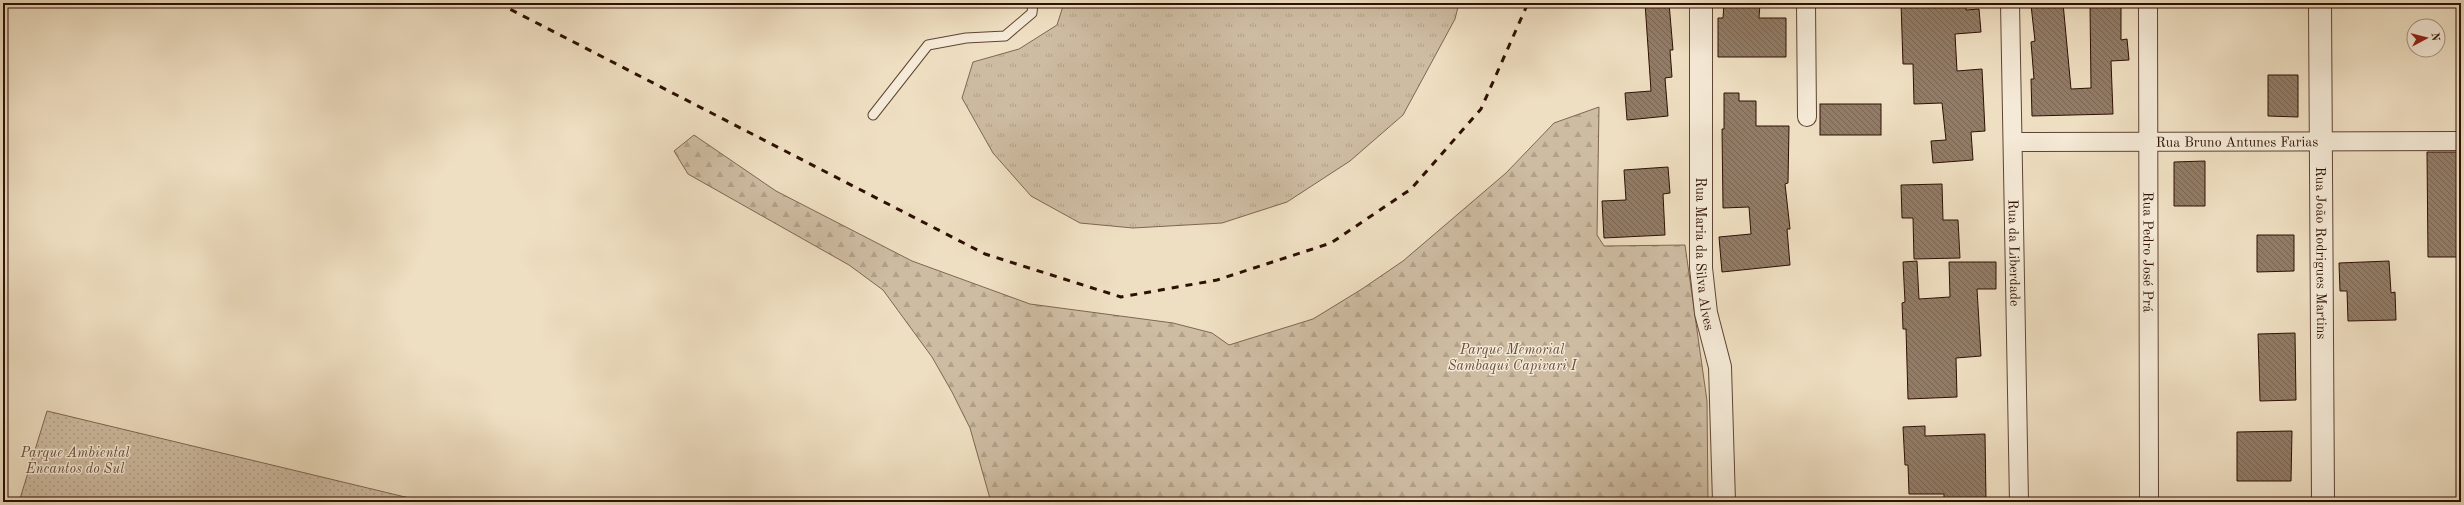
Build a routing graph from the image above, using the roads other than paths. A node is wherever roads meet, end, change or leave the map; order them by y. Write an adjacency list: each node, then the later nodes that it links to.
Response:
1 (1033, 3): 7 (lane)
2 (1701, 3): 13 (street, Rua Maria da Silva Alves)
3 (1806, 3): 8 (street)
4 (2010, 3): 11 (street, Rua da Liberdade)
5 (2148, 3): 12 (street, Rua Pedro José Prá)
6 (2320, 3): 9 (street, Rua João Rodrigues Martins)
7 (872, 115)
8 (1807, 117)
9 (2321, 141): 10 (street, Rua Bruno Antunes Farias); 12 (street, Rua Bruno Antunes Farias); 16 (street, Rua João Rodrigues Martins)
10 (2461, 141)
11 (2013, 142): 12 (street, Rua Bruno Antunes Farias); 14 (street, Rua da Liberdade)
12 (2148, 142): 15 (street, Rua Pedro José Prá)
13 (1724, 502)
14 (2019, 502)
15 (2149, 502)
16 (2323, 502)

